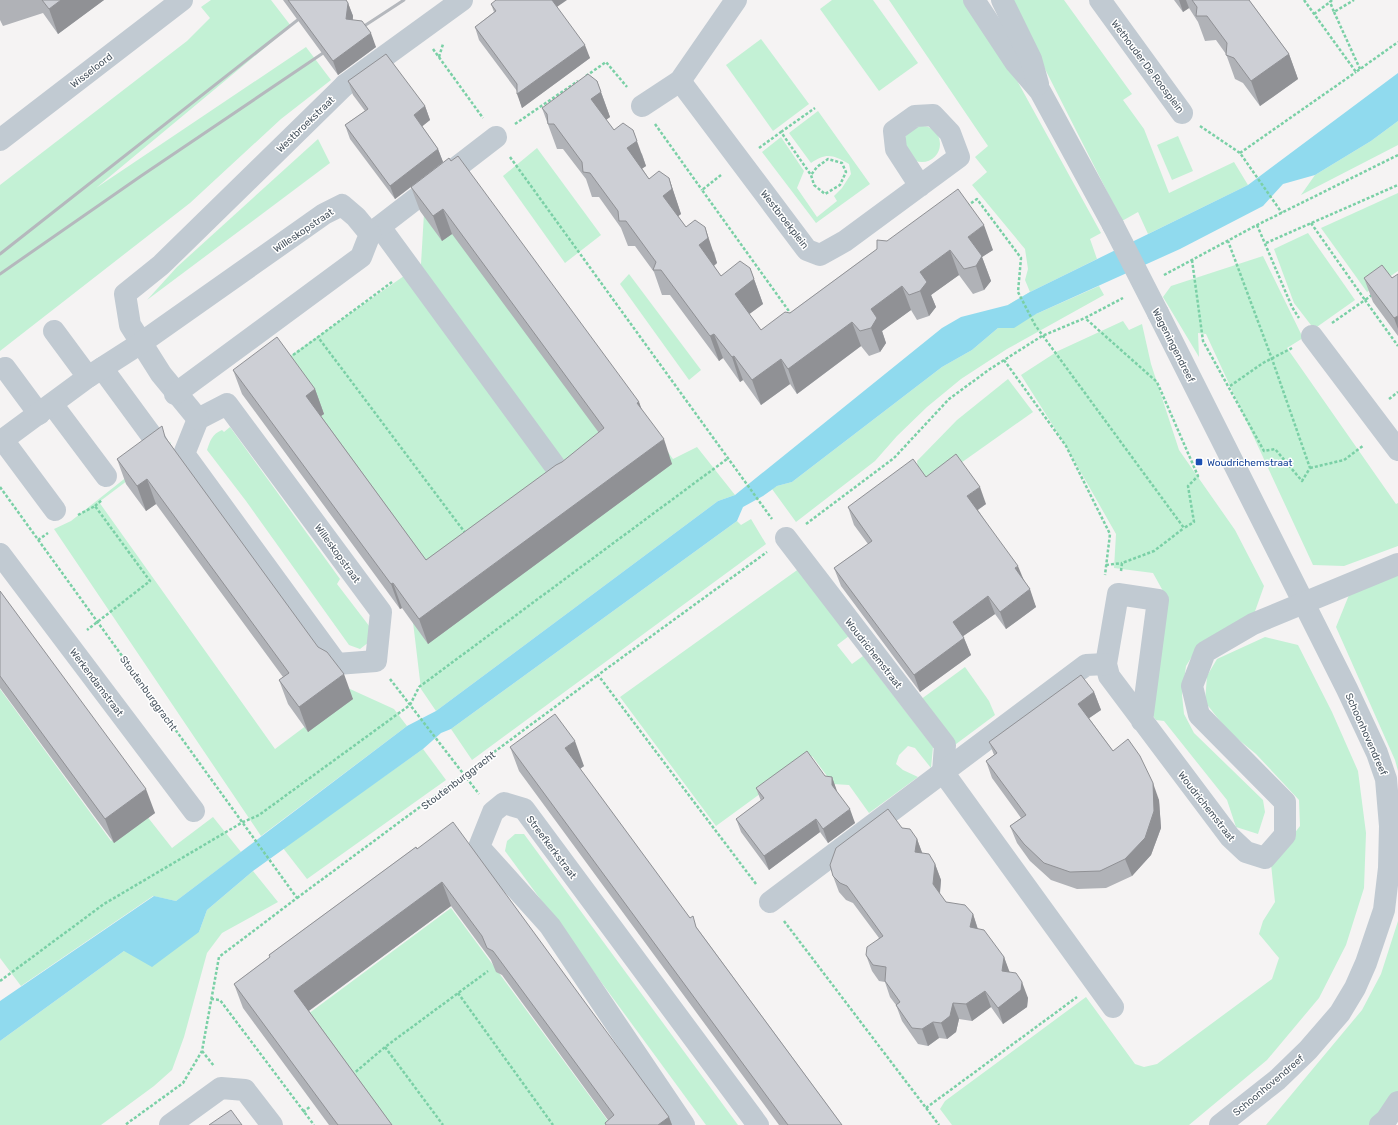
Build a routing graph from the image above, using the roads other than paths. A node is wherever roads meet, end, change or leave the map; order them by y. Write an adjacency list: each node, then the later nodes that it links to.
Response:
1 (182, 0): 12 (street, Wisseloord)
2 (462, 0): 17 (street, Westbroekstraat, bridge)
3 (736, 0): 7 (street)
4 (974, 0): 8 (street, Wageningendreef)
5 (1002, 0): 8 (street, Wageningendreef)
6 (1100, 0): 10 (street, Wethouder De Roosplein)
7 (680, 81): 9 (street); 13 (street, Westbroekplein)
8 (1040, 91): 32 (street, Wageningendreef, bridge)
9 (642, 106)
10 (1182, 113)
11 (496, 137): 14 (street)
12 (0, 140)
13 (920, 186)
14 (375, 230): 17 (street, Willeskopstraat); 20 (street); 27 (street)
15 (54, 331): 19 (street)
16 (1312, 336): 25 (street)
17 (141, 343): 19 (street, Willeskopstraat); 20 (street)
18 (5, 368): 21 (street)
19 (95, 372): 21 (street, Willeskopstraat); 24 (street)
20 (176, 394): 22 (street)
21 (46, 409): 23 (street, Willeskopstraat); 26 (street)
22 (198, 419): 22 (street, Willeskopstraat)
23 (1, 441): 28 (street, Willeskopstraat)
24 (157, 443)
25 (1398, 450)
26 (106, 476)
27 (563, 477)
28 (53, 521)
29 (786, 538): 35 (street, Woudrichemstraat)
30 (0, 554): 36 (street, Werkendamstraat)
31 (1398, 564): 32 (street)
32 (1303, 603): 34 (street, Woudrichemstraat); 44 (street, Schoonhovendreef)
33 (1106, 664): 34 (street, Woudrichemstraat); 34 (street); 35 (street)
34 (1142, 721)
35 (943, 772): 37 (street); 38 (street)
36 (194, 811)
37 (770, 902)
38 (1113, 1007)
39 (1398, 1102): 45 (street)
40 (170, 1125): 41 (street)
41 (272, 1125)
42 (684, 1125): 43 (street, Streefkerkstraat)
43 (758, 1125)
44 (1220, 1125)
45 (1380, 1125)

